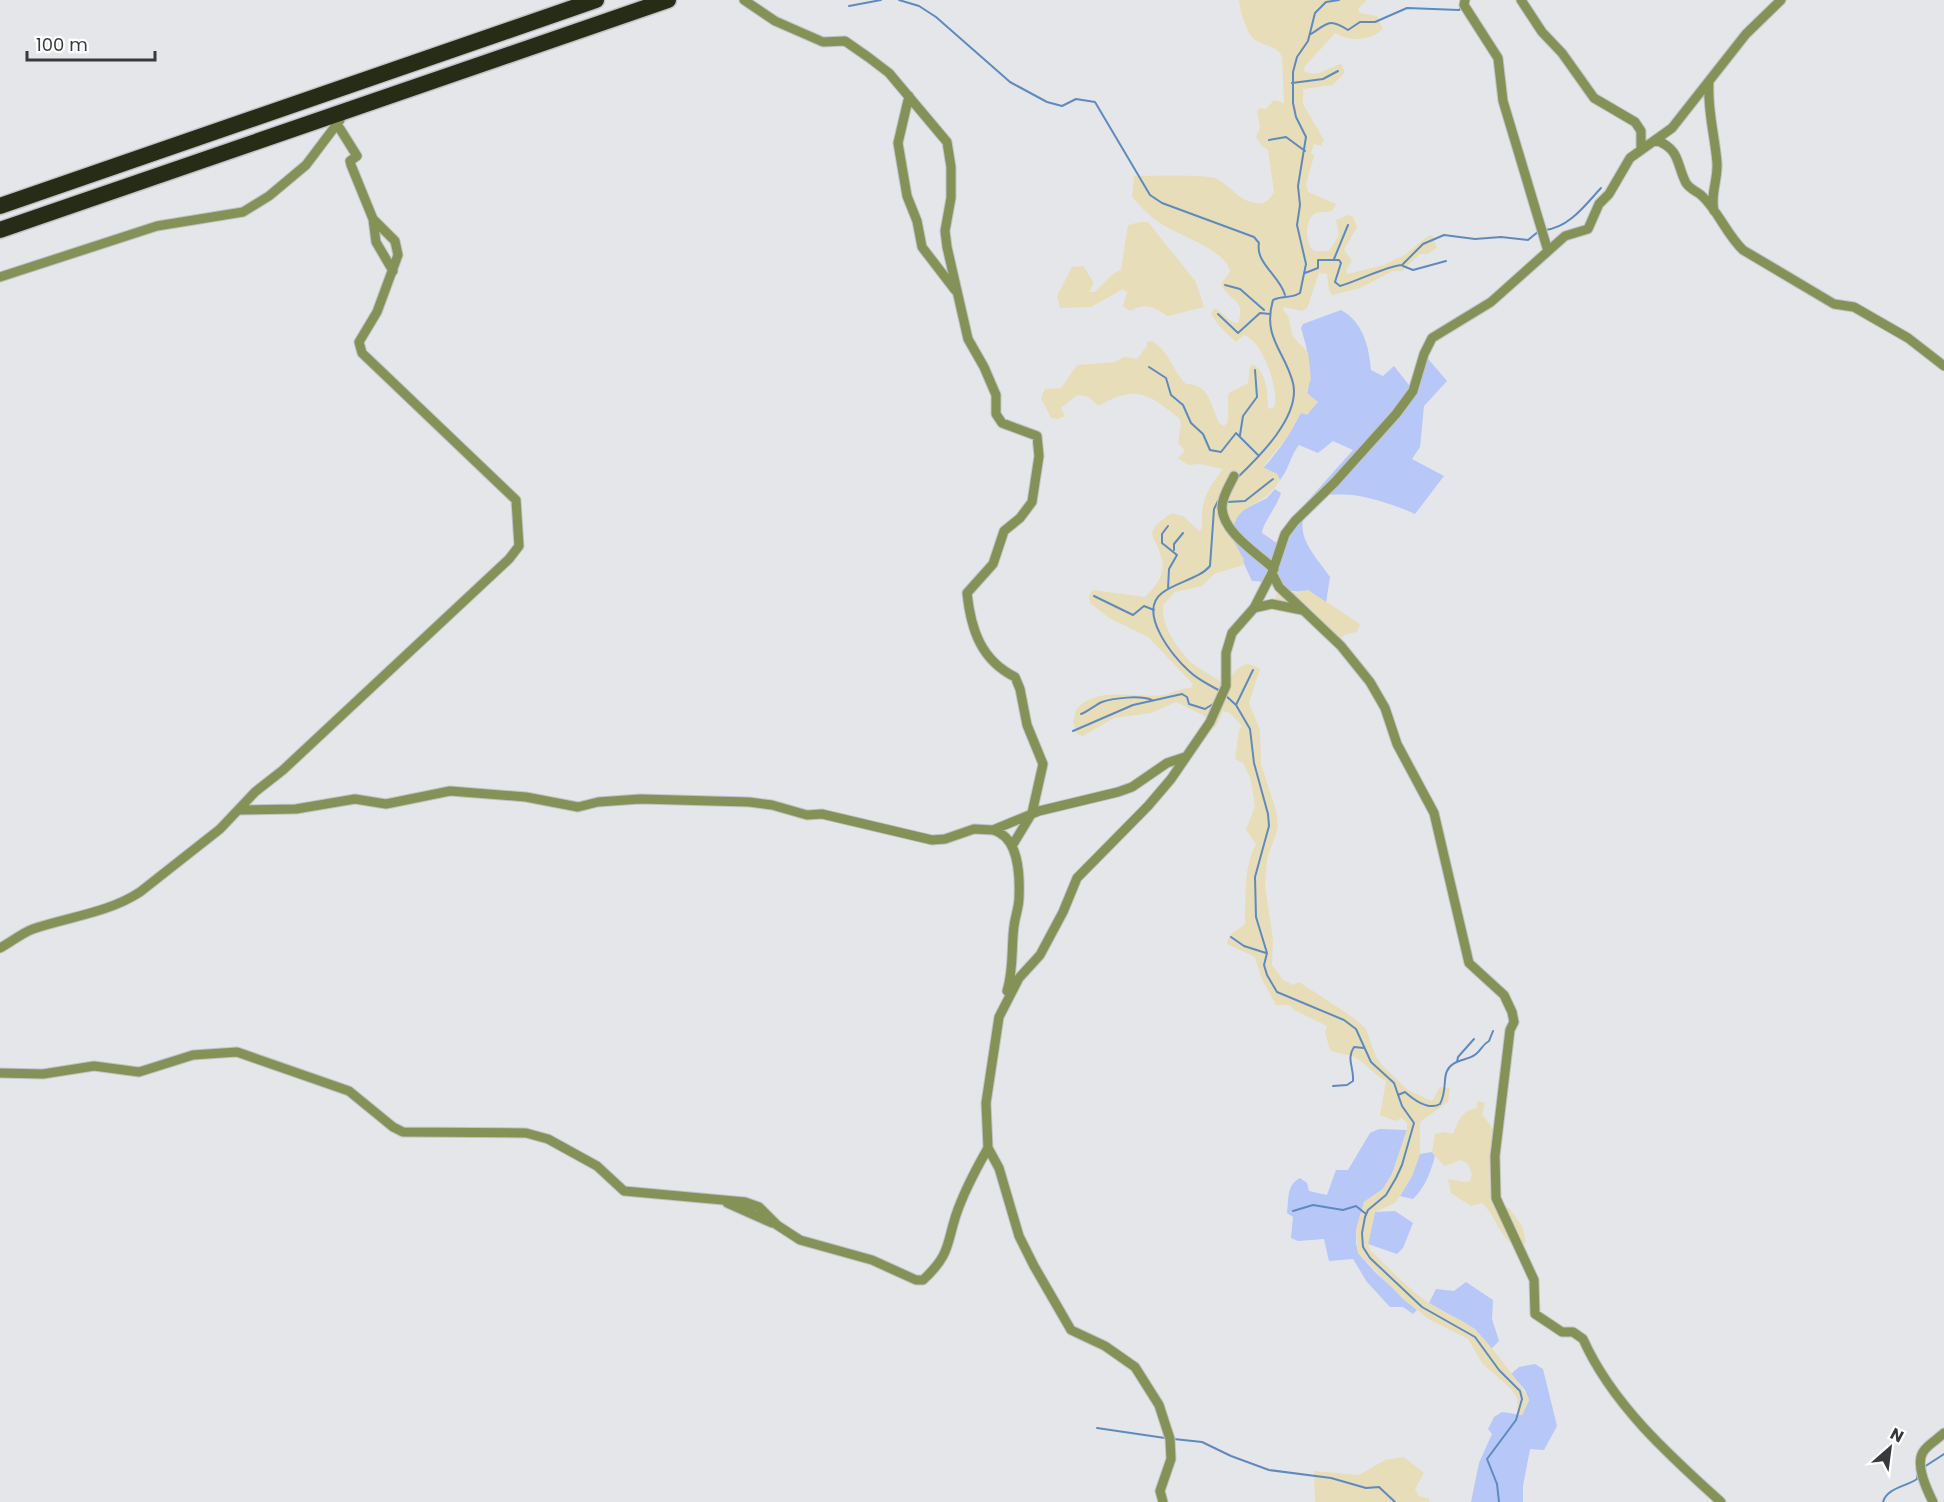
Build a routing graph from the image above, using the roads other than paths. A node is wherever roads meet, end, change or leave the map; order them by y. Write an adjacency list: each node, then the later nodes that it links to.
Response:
1 (596, 0): 12 (highway)
2 (668, 0): 9 (highway)
3 (744, 0): 8 (street)
4 (1465, 0): 16 (street)
5 (1521, 0): 11 (street)
6 (1781, 0): 7 (street)
7 (1709, 81): 10 (street); 13 (street)
8 (909, 96): 19 (street); 19 (street)
9 (341, 118): 14 (street); 15 (highway); 18 (street)
10 (1656, 140): 11 (street); 13 (street)
11 (1641, 148): 16 (street)
12 (0, 206)
13 (1714, 213): 20 (street)
14 (373, 219): 17 (street); 17 (street)
15 (0, 230)
16 (1548, 251): 22 (street)
17 (393, 271): 26 (street)
18 (0, 277)
19 (958, 294): 27 (street)
20 (1944, 366)
21 (1234, 476): 22 (street)
22 (1273, 571): 23 (street); 24 (street)
23 (1254, 608): 24 (street); 25 (street)
24 (1307, 612): 38 (street)
25 (1185, 757): 27 (street); 31 (street)
26 (238, 810): 28 (street); 30 (street)
27 (1032, 813): 28 (street); 29 (street)
28 (993, 830): 29 (street)
29 (1012, 846): 31 (street)
30 (0, 948)
31 (999, 1017): 35 (street)
32 (0, 1064): 34 (street)
33 (0, 1073): 34 (street)
34 (15, 1073): 35 (street)
35 (988, 1148): 37 (street)
36 (1944, 1433): 39 (street)
37 (1163, 1502)
38 (1721, 1502)
39 (1934, 1502)

